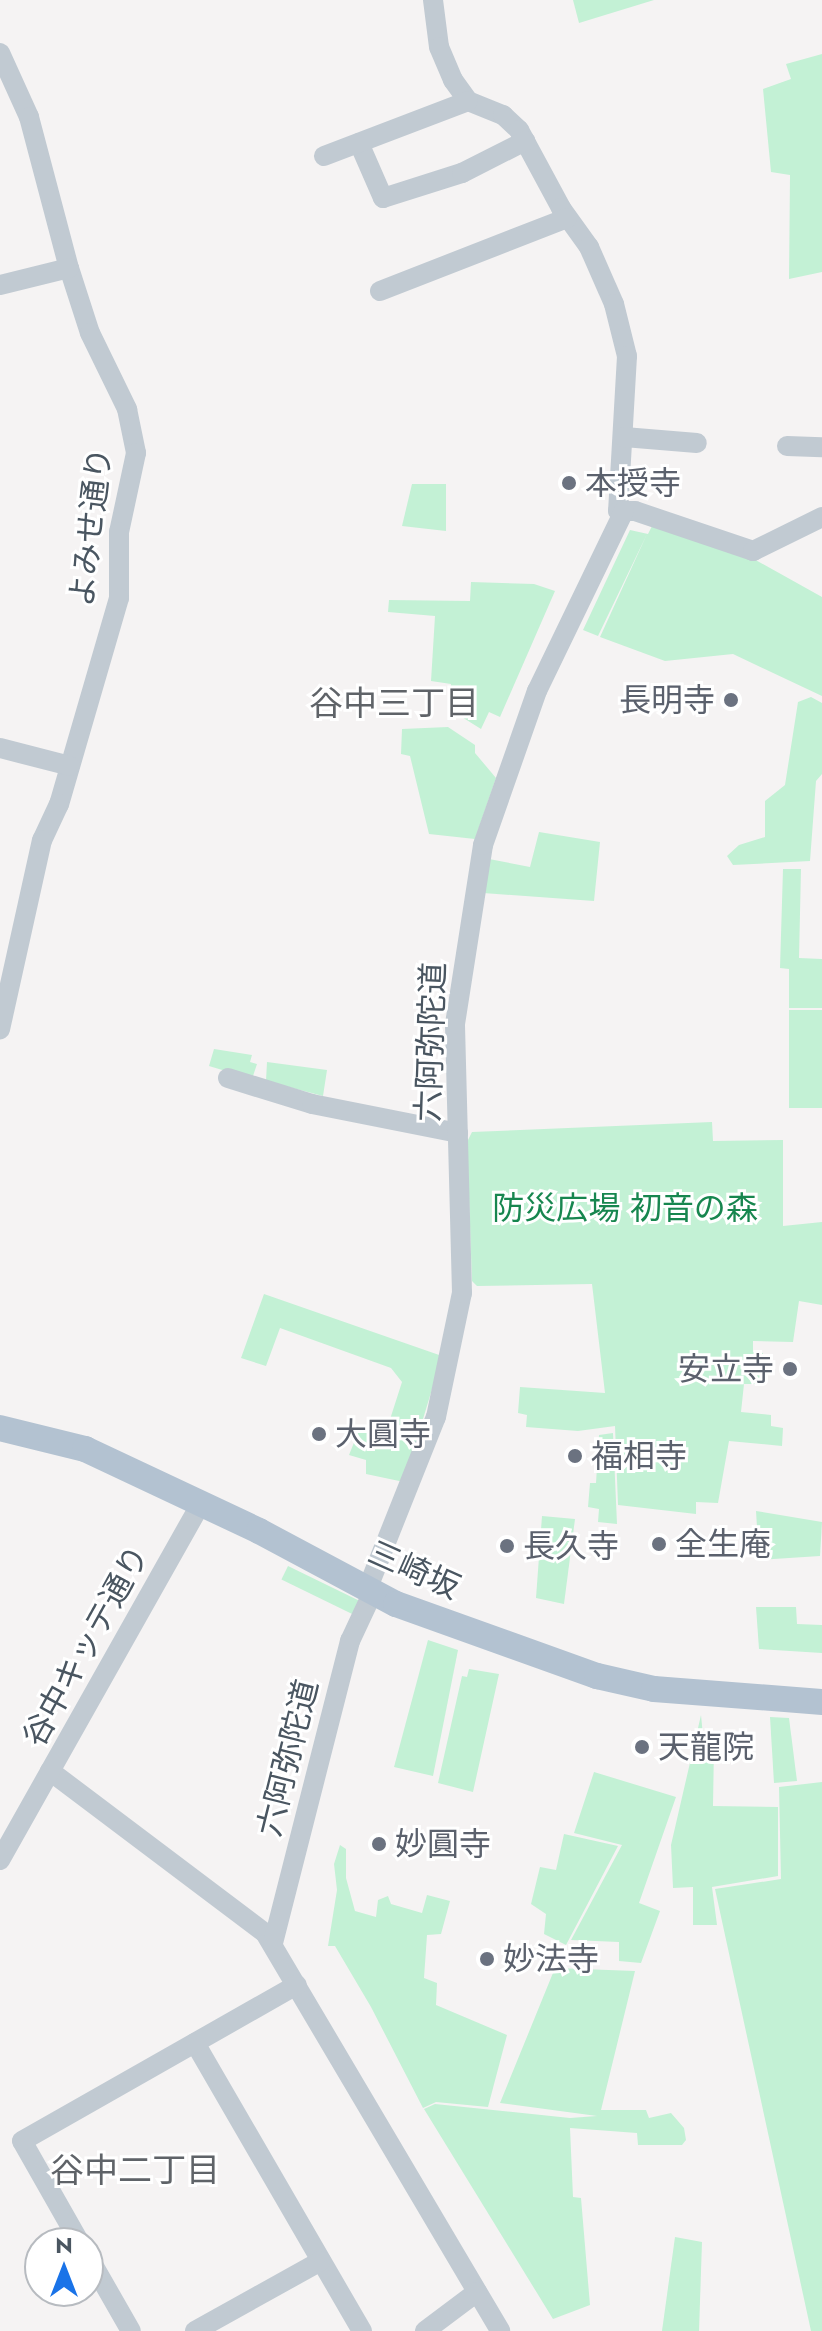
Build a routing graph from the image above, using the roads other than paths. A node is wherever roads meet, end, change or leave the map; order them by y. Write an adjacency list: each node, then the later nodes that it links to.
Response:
1 (433, 0): 3 (street)
2 (0, 53): 8 (street, よみせ通り)
3 (468, 101): 4 (street); 5 (street)
4 (525, 141): 5 (street); 7 (street)
5 (359, 143): 6 (street)
6 (324, 156)
7 (567, 218): 10 (street); 11 (street)
8 (69, 268): 9 (street); 18 (street, よみせ通り)
9 (0, 285)
10 (380, 291)
11 (622, 441): 12 (street); 15 (street)
12 (697, 443)
13 (787, 446): 14 (street)
14 (822, 447)
15 (621, 511): 16 (street); 21 (street, 六阿弥陀道)
16 (822, 517)
17 (0, 748): 18 (street)
18 (70, 766): 19 (street, よみせ通り)
19 (2, 1023)
20 (228, 1078): 21 (street)
21 (458, 1133): 24 (street, 六阿弥陀道)
22 (0, 1428): 23 (main road, 三崎坂)
23 (201, 1503): 24 (main road, 三崎坂); 26 (street, 谷中キッテ通り)
24 (370, 1591): 25 (main road, 三崎坂); 28 (street, 六阿弥陀道)
25 (822, 1702)
26 (50, 1771): 27 (street, 谷中キッテ通り); 28 (street)
27 (0, 1860)
28 (273, 1943): 29 (street)
29 (297, 1985): 30 (street); 34 (street)
30 (195, 2043): 31 (street); 32 (street)
31 (71, 2227)
32 (321, 2261): 36 (street); 37 (street)
33 (104, 2284): 35 (street)
34 (477, 2292): 38 (street); 39 (street)
35 (131, 2331)
36 (195, 2331)
37 (362, 2331)
38 (425, 2331)
39 (500, 2331)

